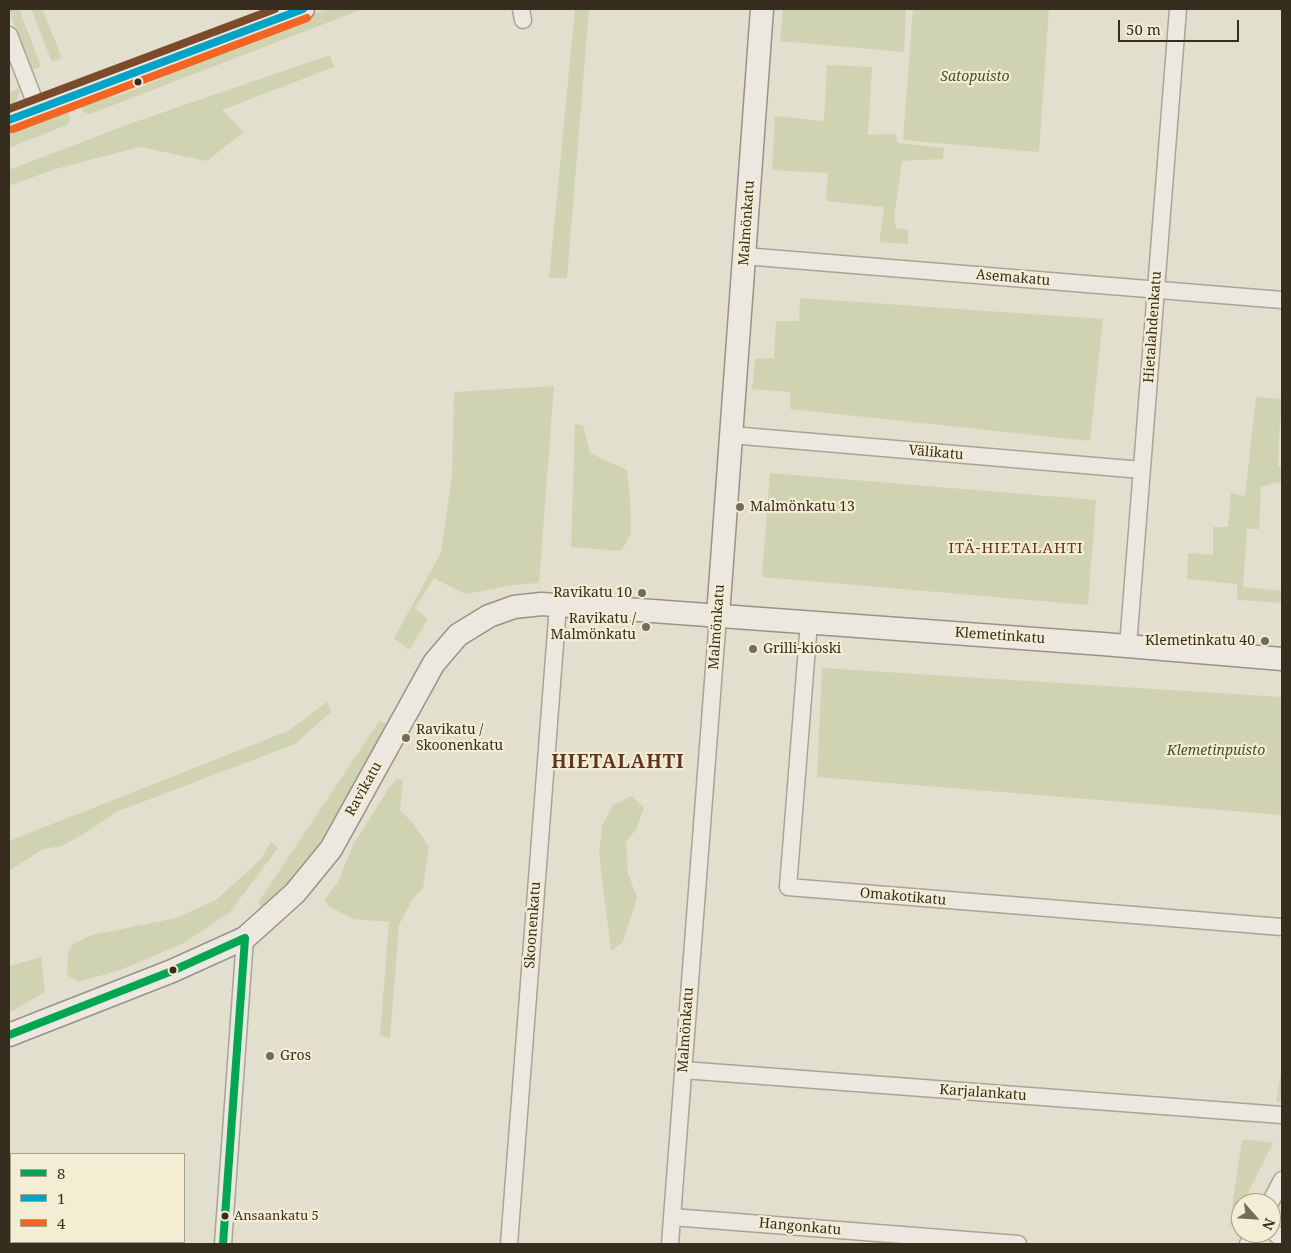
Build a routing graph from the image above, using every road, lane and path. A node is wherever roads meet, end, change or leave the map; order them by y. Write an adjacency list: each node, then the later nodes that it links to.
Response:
1 (303, 9): 5 (street)
2 (762, 9): 7 (street, Malmönkatu)
3 (1178, 9): 8 (street, Hietalahdenkatu)
4 (9, 34): 5 (street)
5 (38, 110): 6 (street)
6 (9, 120)
7 (744, 256): 8 (street, Asemakatu); 10 (street, Malmönkatu)
8 (1156, 290): 9 (street, Asemakatu); 11 (street, Hietalahdenkatu)
9 (1282, 300)
10 (731, 435): 11 (street, Välikatu); 13 (street, Malmönkatu)
11 (1142, 470): 15 (street, Hietalahdenkatu)
12 (558, 605): 13 (street, Ravikatu); 18 (street, Ravikatu); 26 (street, Skoonenkatu)
13 (718, 616): 14 (street, Klemetinkatu); 20 (street, Malmönkatu)
14 (809, 622): 15 (street, Klemetinkatu); 17 (street, Omakotikatu)
15 (1128, 646): 16 (street, Klemetinkatu)
16 (1282, 659)
17 (1282, 927)
18 (245, 938): 19 (street, Ravikatu); 25 (street)
19 (9, 1035)
20 (683, 1070): 21 (street, Karjalankatu); 24 (street, Malmönkatu)
21 (1282, 1115)
22 (1282, 1180): 23 (street)
23 (1275, 1193)
24 (672, 1217): 27 (street, Malmönkatu); 28 (street, Hangonkatu)
25 (223, 1244)
26 (509, 1244)
27 (670, 1244)
28 (1018, 1244)

